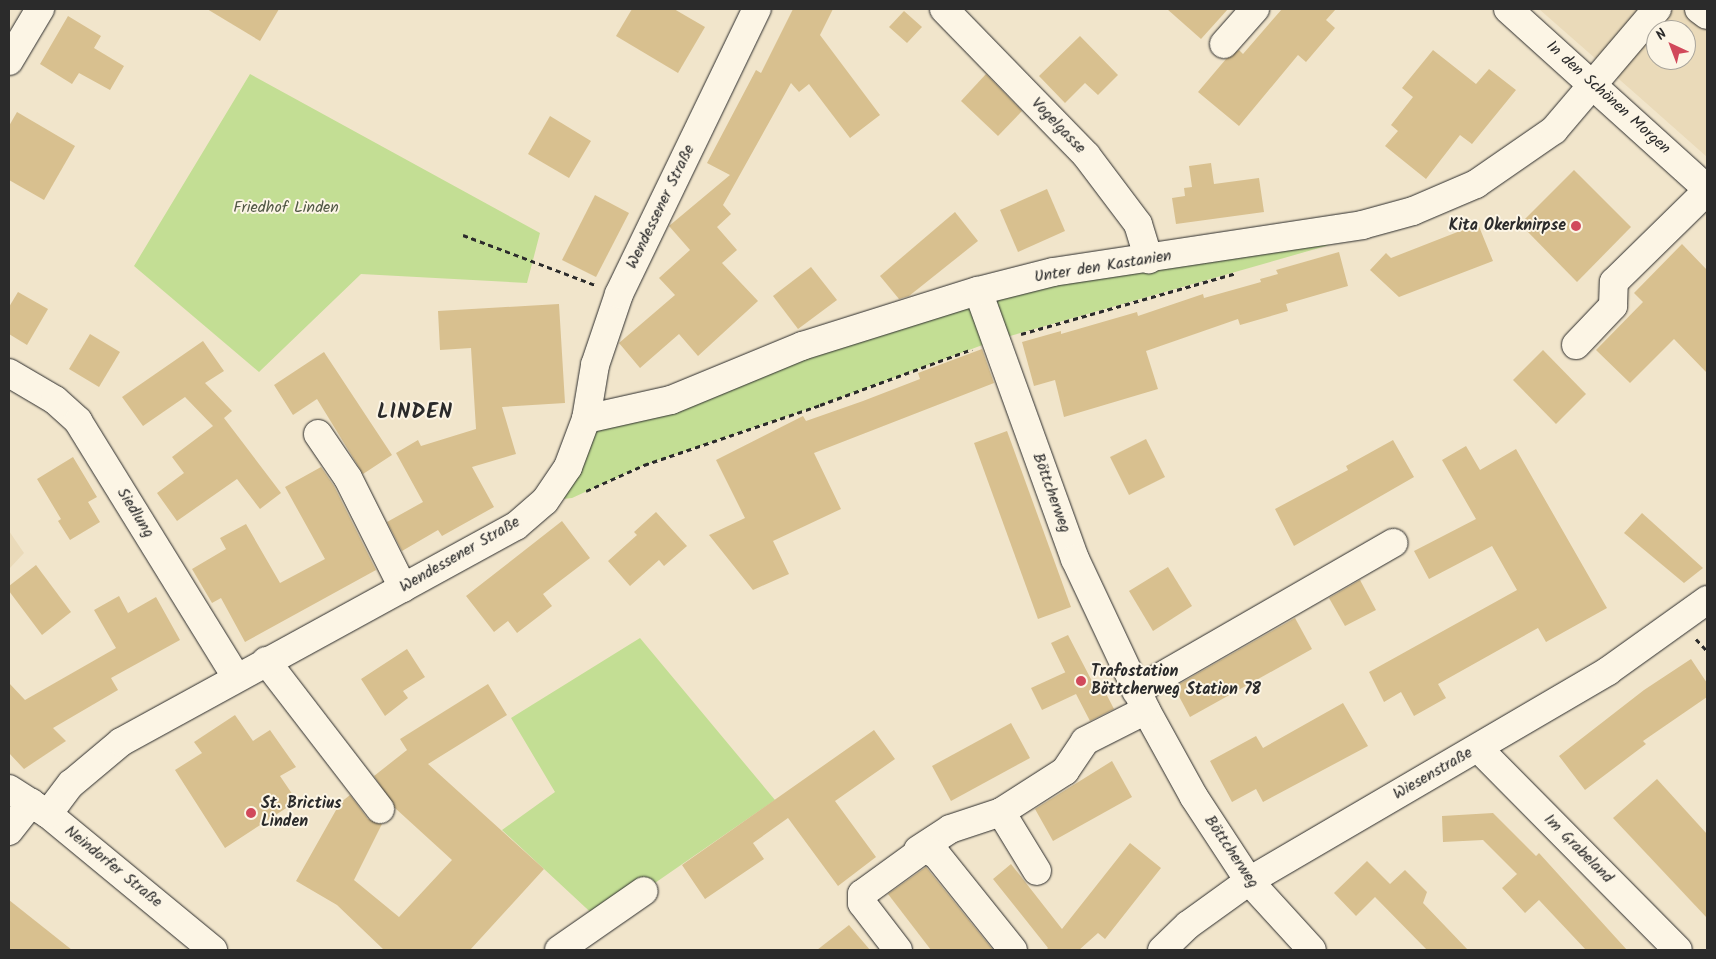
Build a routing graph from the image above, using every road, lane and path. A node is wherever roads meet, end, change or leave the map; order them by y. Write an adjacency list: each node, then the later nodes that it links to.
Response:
1 (40, 9): 10 (street)
2 (758, 9): 17 (street, Wendessener Straße)
3 (944, 9): 14 (street, Vogelgasse)
4 (1255, 9): 9 (street)
5 (1508, 9): 11 (street, In den Schönen Morgen)
6 (1657, 9): 11 (street, Unter den Kastanien)
7 (1699, 9): 8 (street)
8 (1707, 15)
9 (1224, 44)
10 (9, 61)
11 (1592, 82): 12 (street, In den Schönen Morgen); 14 (street, Unter den Kastanien)
12 (1707, 190): 19 (street, In den Schönen Morgen)
13 (463, 235): 17 (path)
14 (1149, 260): 16 (street, Unter den Kastanien)
15 (1240, 272): 18 (path)
16 (978, 291): 18 (street, Böttcherweg); 21 (street, Unter den Kastanien)
17 (619, 294): 21 (street, Wendessener Straße)
18 (996, 340): 23 (path); 29 (street, Böttcherweg)
19 (1576, 345)
20 (9, 373): 28 (street, Siedlung)
21 (586, 419): 23 (street, Wendessener Straße)
22 (318, 434): 25 (street)
23 (545, 501): 25 (street, Wendessener Straße)
24 (1393, 543): 29 (street)
25 (403, 588): 27 (street, Wendessener Straße)
26 (1707, 600): 30 (street, Wiesenstraße)
27 (266, 661): 28 (street, Wendessener Straße); 32 (street)
28 (236, 677): 31 (street, Wendessener Straße)
29 (1141, 701): 33 (street); 37 (street, Böttcherweg)
30 (1478, 748): 37 (street, Wiesenstraße); 45 (street, Im Grabeland)
31 (29, 802): 34 (street, Wendessener Straße); 40 (street, Neindorfer Straße)
32 (380, 809)
33 (1001, 812): 35 (street); 36 (street)
34 (9, 831)
35 (918, 850): 41 (street); 42 (street)
36 (1037, 871)
37 (1249, 881): 43 (street, Wiesenstraße); 44 (street, Böttcherweg)
38 (644, 890): 39 (street)
39 (579, 945)
40 (213, 950)
41 (898, 950)
42 (1013, 950)
43 (1162, 950)
44 (1312, 950)
45 (1678, 950)

